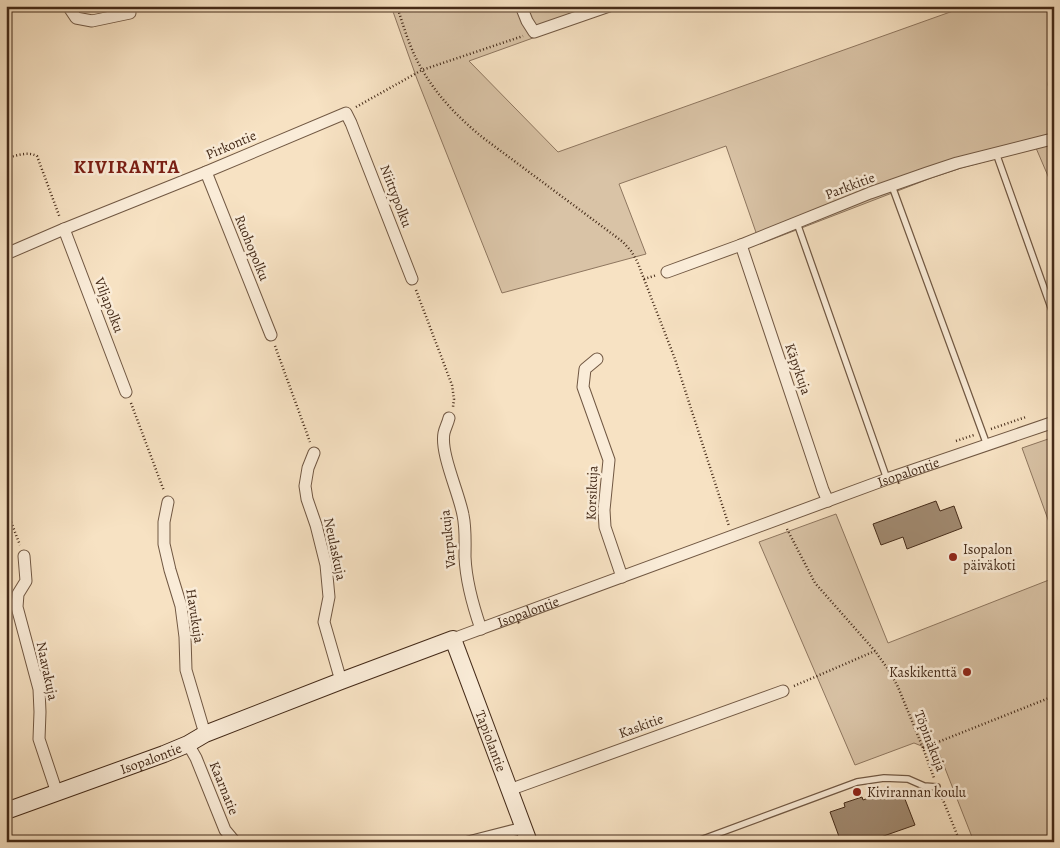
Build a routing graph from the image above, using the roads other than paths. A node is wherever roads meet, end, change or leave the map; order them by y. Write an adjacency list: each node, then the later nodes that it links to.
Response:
1 (68, 6): 4 (street)
2 (521, 6): 3 (street)
3 (609, 6)
4 (130, 13)
5 (348, 118): 8 (street, Pirkontie); 15 (street, Niittypolku)
6 (1048, 140): 7 (street, Parkkitie)
7 (996, 152): 9 (street, Parkkitie); 16 (lane)
8 (206, 172): 11 (street, Pirkontie); 17 (street, Ruohopolku)
9 (892, 186): 10 (street, Parkkitie); 22 (lane)
10 (797, 223): 12 (street, Parkkitie); 24 (lane)
11 (64, 229): 13 (street, Pirkontie); 19 (street, Viljapolku)
12 (740, 245): 14 (street, Parkkitie); 25 (street, Käpykuja)
13 (6, 254)
14 (667, 272)
15 (412, 279)
16 (1054, 316)
17 (271, 335)
18 (598, 359): 28 (street, Korsikuja)
19 (126, 392)
20 (449, 418): 29 (street, Varpukuja)
21 (1054, 422): 22 (street, Isopalontie)
22 (986, 445): 24 (street, Isopalontie)
23 (314, 452): 31 (street, Neulaskuja)
24 (887, 479): 25 (street, Isopalontie)
25 (828, 501): 28 (street, Isopalontie)
26 (168, 502): 33 (street, Havukuja)
27 (24, 556): 37 (street, Naavakuja)
28 (622, 577): 29 (street, Isopalontie)
29 (482, 628): 30 (street, Isopalontie)
30 (453, 639): 31 (street, Isopalontie); 36 (street, Tapiolantie)
31 (341, 681): 33 (street, Isopalontie)
32 (783, 691): 36 (street, Kaskitie)
33 (205, 734): 34 (street, Isopalontie)
34 (188, 744): 37 (street, Isopalontie); 40 (street, Kaarnatie)
35 (937, 786): 42 (lane)
36 (509, 790): 39 (street, Tapiolantie)
37 (57, 793): 38 (street, Isopalontie)
38 (6, 811)
39 (526, 835): 41 (street)
40 (235, 842)
41 (468, 842)
42 (695, 842)

